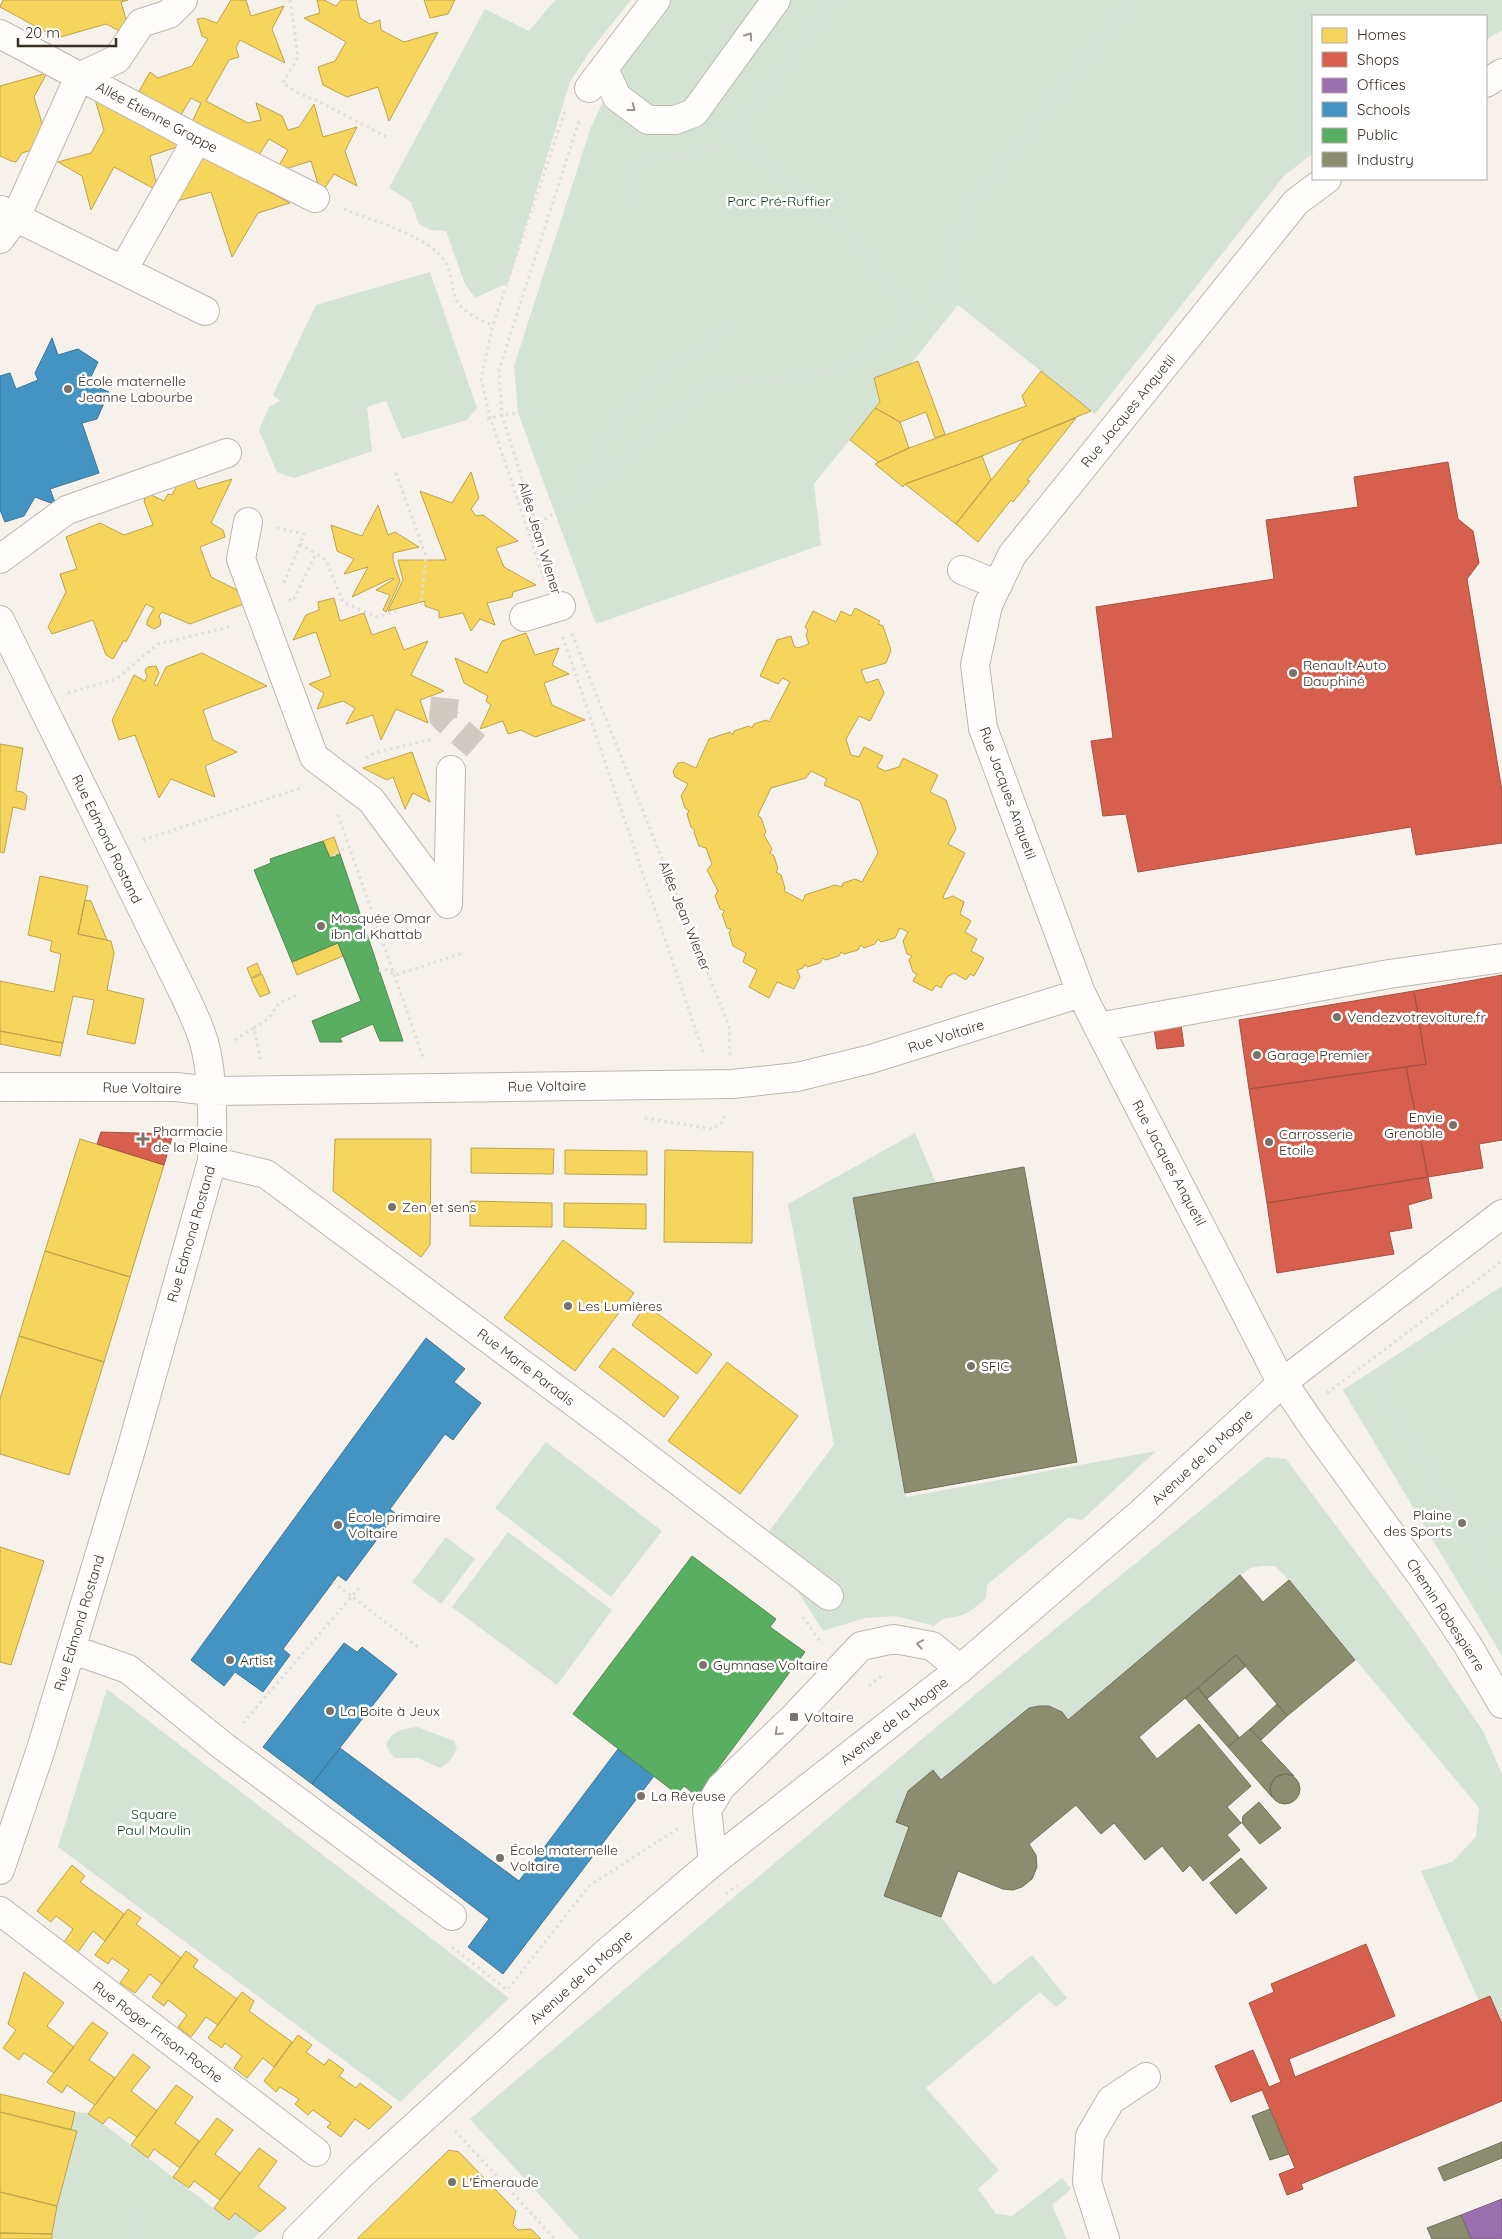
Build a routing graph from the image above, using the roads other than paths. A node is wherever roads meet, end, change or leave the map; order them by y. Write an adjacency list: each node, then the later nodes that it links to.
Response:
1 (183, 0): 6 (street)
2 (656, 0): 3 (street, one-way to 3)
3 (776, 0)
4 (0, 34): 6 (street, Allée Étienne Grappe)
5 (1502, 73): 7 (street)
6 (80, 77): 8 (street, Allée Étienne Grappe); 11 (street)
7 (1487, 81)
8 (197, 139): 10 (street, Allée Étienne Grappe); 13 (street)
9 (1326, 180): 19 (street, Rue Jacques Anquetil)
10 (315, 198)
11 (8, 213): 12 (street); 13 (street)
12 (0, 239)
13 (123, 270): 14 (street)
14 (205, 311)
15 (227, 453): 17 (street)
16 (248, 522): 23 (street)
17 (0, 559)
18 (962, 570): 19 (street)
19 (998, 585): 25 (street, Rue Jacques Anquetil)
20 (557, 607): 21 (street)
21 (524, 617)
22 (0, 620): 28 (street, Rue Edmond Rostand)
23 (451, 770)
24 (1502, 958): 26 (street)
25 (1081, 993): 26 (street, Rue Jacques Anquetil); 28 (street, Rue Voltaire)
26 (1098, 1027): 31 (street, Rue Jacques Anquetil)
27 (0, 1087): 28 (street, Rue Voltaire)
28 (212, 1091): 29 (street, Rue Edmond Rostand)
29 (212, 1161): 32 (street, Rue Marie Paradis); 33 (street, Rue Edmond Rostand)
30 (1502, 1214): 31 (street, Avenue de la Mogne)
31 (1283, 1382): 34 (street, Avenue de la Mogne); 35 (street, Chemin Robespierre)
32 (829, 1596)
33 (71, 1649): 37 (street, Rue Edmond Rostand); 39 (street)
34 (960, 1669): 36 (street, Avenue de la Mogne); 36 (street, one-way to 36)
35 (1502, 1704)
36 (713, 1862): 42 (street, Avenue de la Mogne)
37 (0, 1870)
38 (0, 1912): 41 (street, Rue Roger Frison-Roche)
39 (452, 1916)
40 (1146, 2077): 43 (street)
41 (316, 2152)
42 (297, 2239)
43 (1105, 2239)

